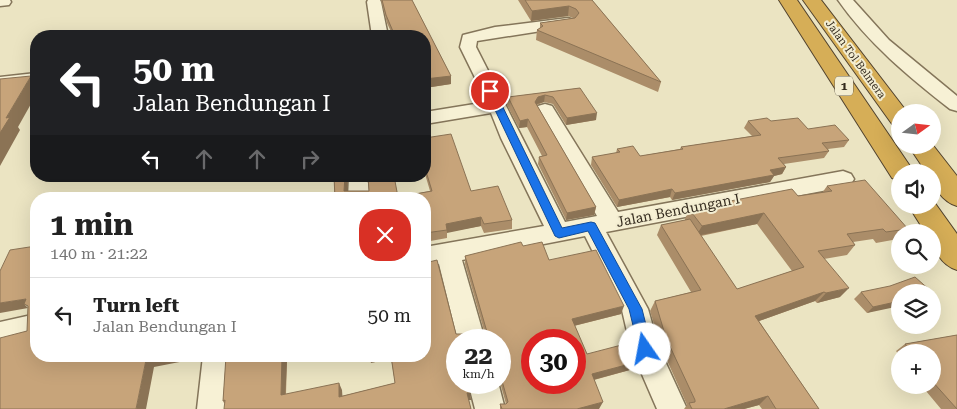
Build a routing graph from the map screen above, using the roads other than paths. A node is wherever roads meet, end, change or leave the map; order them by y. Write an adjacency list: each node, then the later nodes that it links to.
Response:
1 (788, 0): 15 (highway, Jalan Tol Belmera / 1)
2 (812, 0): 11 (highway, Jalan Tol Belmera / 1)
3 (846, 0): 9 (street)
4 (374, 2): 6 (street)
5 (568, 23): 10 (street)
6 (379, 30)
7 (30, 79): 8 (street)
8 (0, 82)
9 (957, 105)
10 (498, 106): 13 (street); 20 (street)
11 (891, 107)
12 (545, 110): 19 (street)
13 (431, 117)
14 (927, 154): 17 (highway)
15 (896, 164)
16 (843, 180): 19 (street, Jalan Bendungan I)
17 (957, 196)
18 (928, 214): 22 (highway)
19 (602, 224): 20 (street, Jalan Bendungan I); 30 (street)
20 (559, 233): 21 (street, Jalan Bendungan I)
21 (437, 255): 24 (street)
22 (957, 258)
23 (30, 327): 25 (street)
24 (467, 329)
25 (0, 334)
26 (216, 362): 28 (street)
27 (486, 394): 29 (street)
28 (212, 409)
29 (490, 409)
30 (672, 409)

